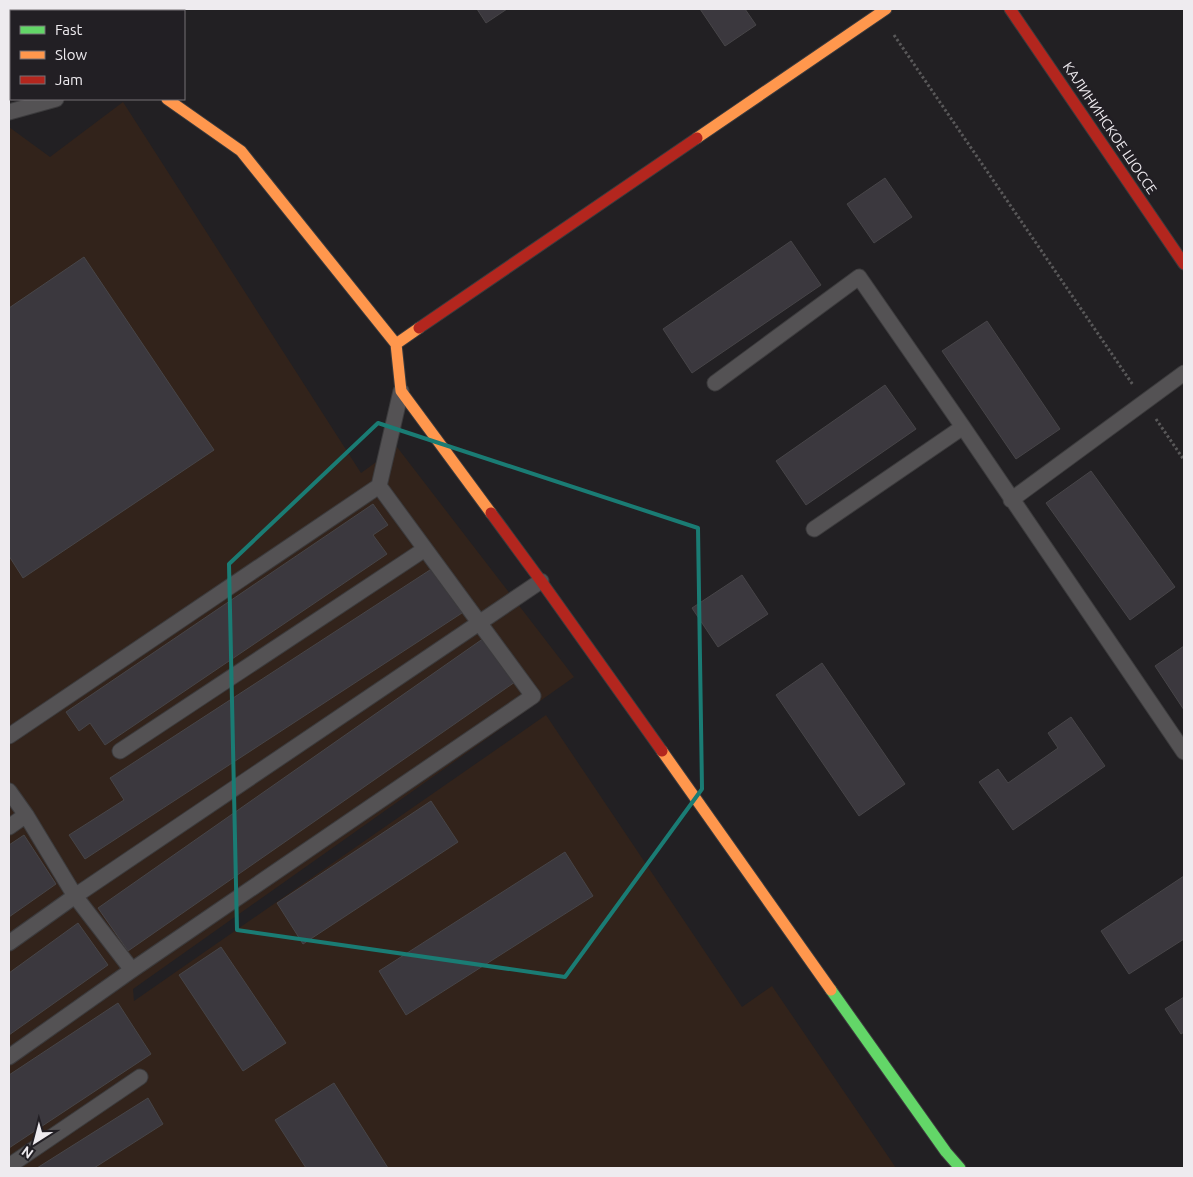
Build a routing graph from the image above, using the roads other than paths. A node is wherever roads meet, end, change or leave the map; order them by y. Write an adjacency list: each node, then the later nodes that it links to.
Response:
1 (1010, 9): 6 (street, КАЛИНИНСКОЕ ШОССЕ)
2 (883, 11): 7 (street)
3 (52, 100): 5 (lane)
4 (168, 100): 7 (street)
5 (9, 112)
6 (1184, 264)
7 (396, 344): 10 (street)
8 (1184, 373): 13 (lane)
9 (715, 383): 11 (lane)
10 (400, 391): 12 (lane); 16 (street)
11 (963, 427): 13 (lane); 14 (lane)
12 (379, 486): 15 (lane); 18 (lane)
13 (1011, 500): 20 (lane)
14 (814, 529)
15 (425, 549): 17 (lane); 19 (lane)
16 (541, 581): 17 (lane); 30 (street)
17 (479, 623): 24 (lane); 26 (lane)
18 (9, 736)
19 (120, 751)
20 (1184, 752)
21 (9, 791): 22 (lane)
22 (26, 815): 23 (lane); 24 (lane)
23 (9, 827)
24 (75, 896): 25 (lane); 26 (lane)
25 (9, 943)
26 (132, 970): 27 (lane)
27 (9, 1057)
28 (140, 1077): 29 (lane)
29 (9, 1166)
30 (960, 1168)

